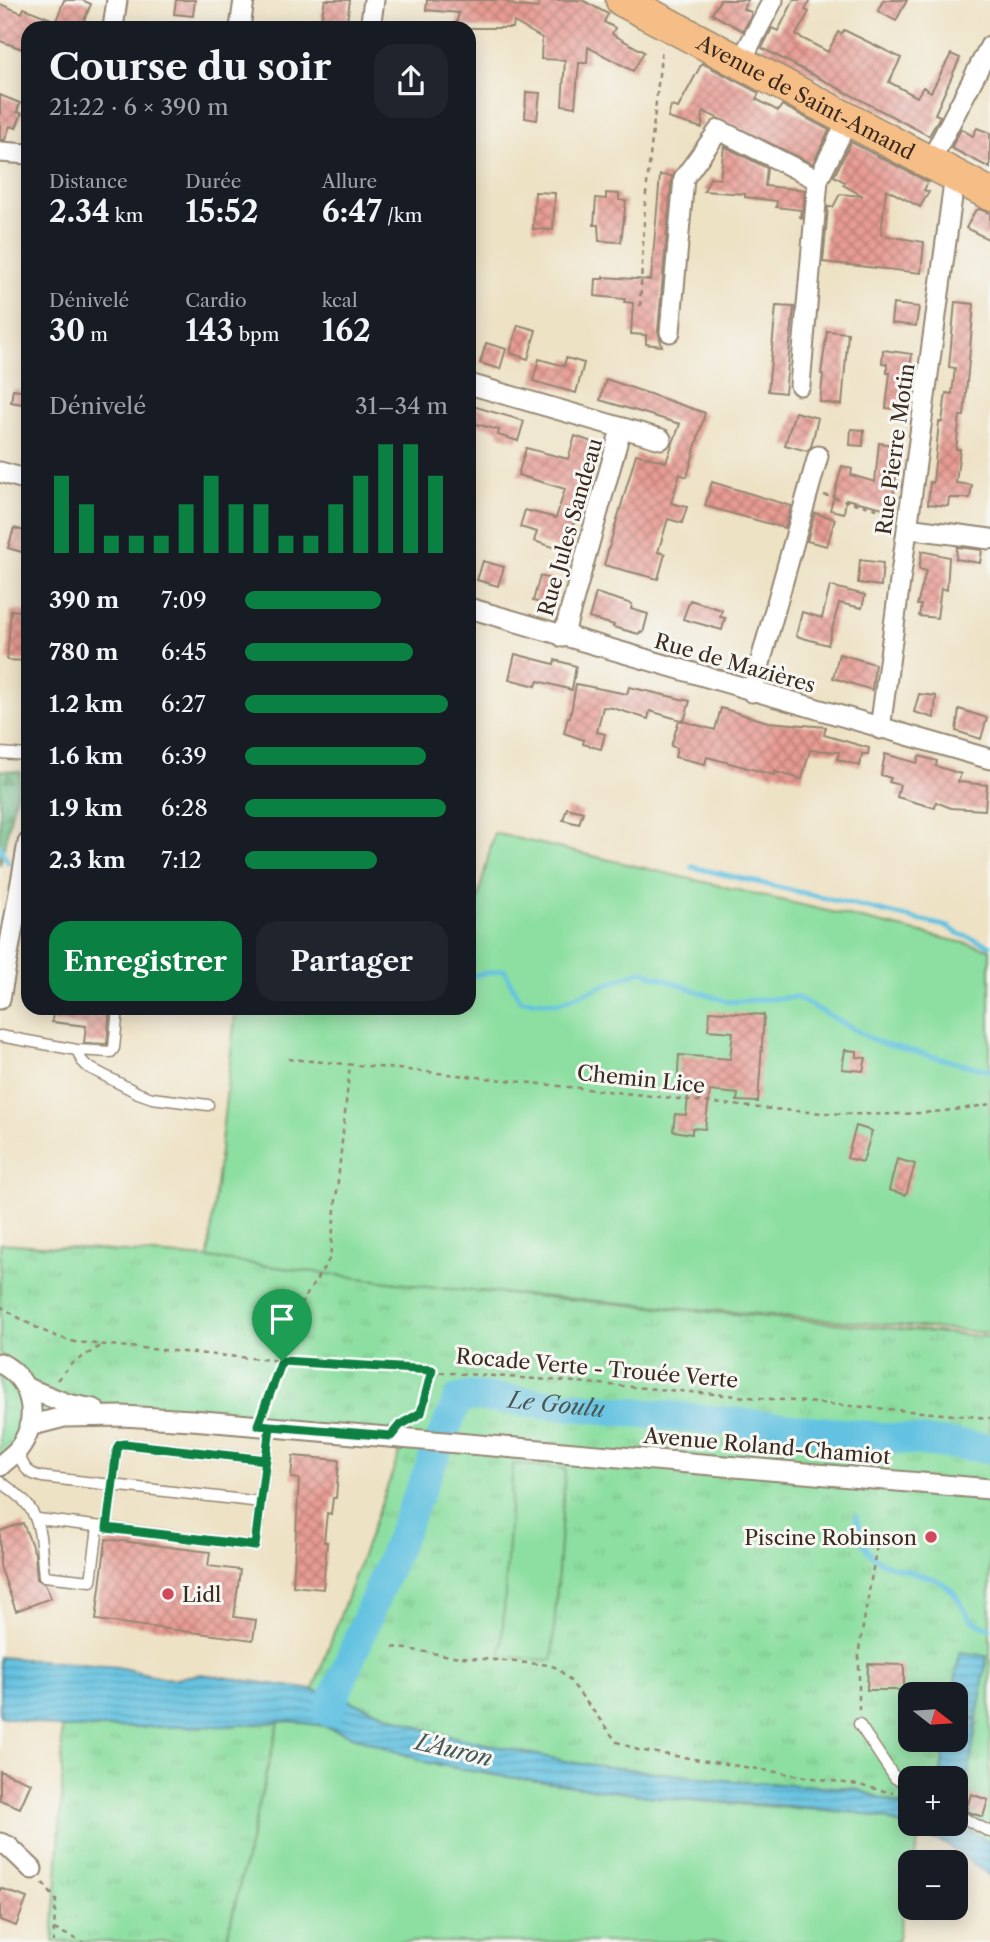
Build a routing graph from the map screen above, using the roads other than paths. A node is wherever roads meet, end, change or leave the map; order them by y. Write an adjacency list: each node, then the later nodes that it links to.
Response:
1 (117, 0): 6 (street)
2 (244, 0): 7 (street)
3 (374, 0): 8 (street)
4 (622, 0): 10 (main road, Avenue de Saint-Amand)
5 (773, 0): 10 (street)
6 (114, 21)
7 (241, 21)
8 (371, 21)
9 (990, 46): 14 (street, Rue Pierre Motin)
10 (741, 61): 11 (main road, Avenue de Saint-Amand)
11 (849, 118): 14 (main road, Avenue de Saint-Amand); 15 (street)
12 (0, 152): 13 (street)
13 (21, 154)
14 (942, 168): 16 (main road, Avenue de Saint-Amand); 25 (street, Rue Pierre Motin)
15 (818, 180): 17 (street); 18 (street)
16 (990, 194)
17 (670, 332)
18 (800, 385)
19 (476, 386): 20 (street, Rue Jules Sandeau)
20 (621, 429): 21 (street, Rue Jules Sandeau); 28 (street, Rue Jules Sandeau)
21 (661, 439)
22 (818, 456): 29 (street)
23 (0, 472): 24 (street)
24 (21, 478)
25 (908, 523): 26 (street); 30 (street, Rue Pierre Motin)
26 (990, 539)
27 (476, 610): 28 (street, Rue de Mazières)
28 (563, 637): 29 (street, Rue de Mazières)
29 (752, 692): 30 (street, Rue de Mazières)
30 (880, 729): 33 (street, Rue de Mazières)
31 (0, 752): 32 (lane)
32 (21, 754)
33 (990, 759)
34 (21, 883): 35 (street)
35 (0, 999)
36 (117, 1015): 38 (lane)
37 (0, 1037): 38 (lane)
38 (77, 1050): 39 (lane)
39 (208, 1105)
40 (0, 1363): 41 (street)
41 (27, 1388): 42 (street, Avenue Roland-Chamiot); 43 (street)
42 (122, 1416): 43 (street, Avenue Roland-Chamiot); 44 (street, Avenue Roland-Chamiot)
43 (29, 1426): 45 (street)
44 (264, 1426): 46 (lane); 50 (street, Avenue Roland-Chamiot)
45 (17, 1451): 47 (street); 49 (lane)
46 (266, 1460): 49 (lane); 51 (lane)
47 (0, 1466)
48 (0, 1482): 52 (lane)
49 (112, 1485): 51 (lane); 53 (lane)
50 (990, 1489)
51 (261, 1502): 53 (lane)
52 (38, 1519): 53 (lane); 53 (lane)
53 (102, 1527)
54 (859, 1724): 55 (lane)
55 (898, 1780)
56 (968, 1820): 57 (lane)
57 (990, 1832)
58 (0, 1843): 59 (street)
59 (32, 1869)

